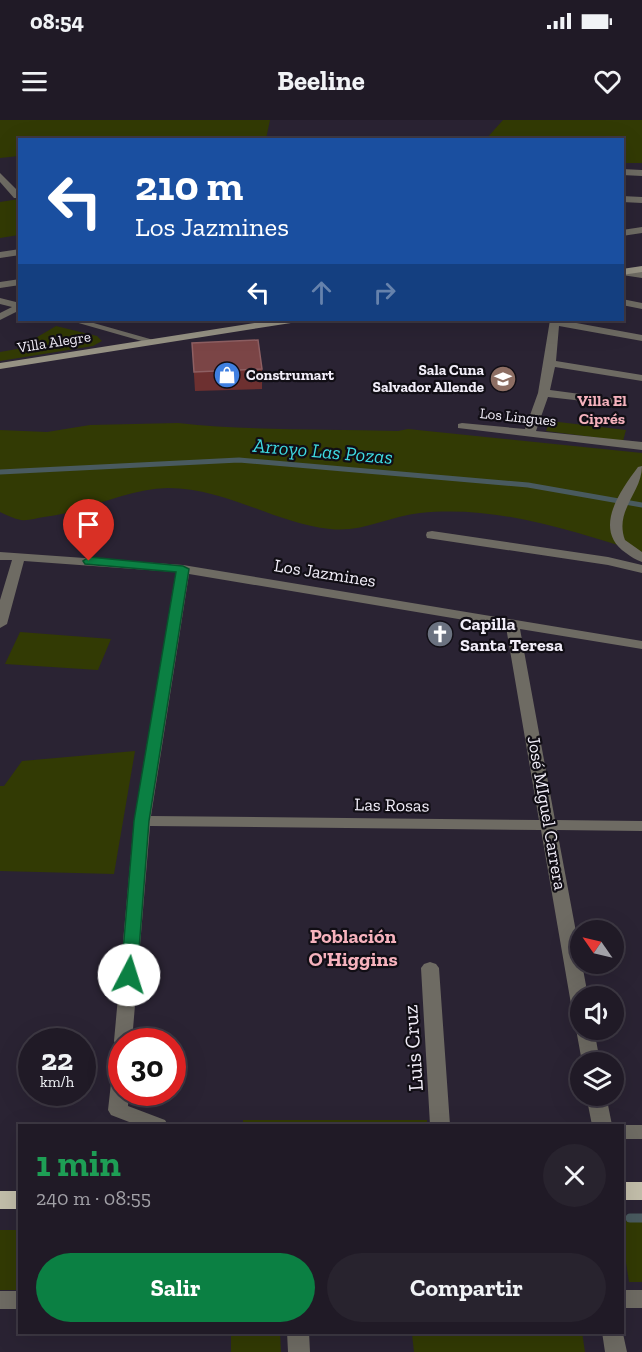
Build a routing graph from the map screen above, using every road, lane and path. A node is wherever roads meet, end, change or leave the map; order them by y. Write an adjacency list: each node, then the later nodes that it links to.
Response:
1 (624, 172): 2 (street)
2 (642, 173)
3 (0, 176): 4 (street)
4 (15, 196)
5 (624, 199): 6 (street)
6 (642, 200)
7 (624, 224): 8 (street)
8 (642, 224)
9 (642, 230): 10 (street)
10 (624, 233)
11 (18, 252): 12 (street)
12 (0, 255)
13 (642, 269): 14 (main road)
14 (624, 272)
15 (624, 272): 16 (street)
16 (642, 275)
17 (18, 282): 18 (street)
18 (0, 285)
19 (0, 301): 21 (street)
20 (624, 302): 22 (street)
21 (18, 306)
22 (642, 306)
23 (18, 307): 24 (street)
24 (0, 317)
25 (77, 321): 29 (street)
26 (284, 321): 29 (main road, Villa Alegre)
27 (554, 321): 28 (street); 30 (street)
28 (642, 338)
29 (152, 341): 31 (main road, Villa Alegre)
30 (550, 363): 32 (street); 33 (street)
31 (0, 366)
32 (642, 378)
33 (544, 393): 34 (street); 36 (street)
34 (618, 402)
35 (462, 426): 36 (street, Los Lingues)
36 (529, 434): 37 (street, Los Lingues)
37 (642, 446)
38 (642, 470): 42 (street)
39 (432, 534): 44 (street)
40 (0, 556): 41 (street, Los Jazmines)
41 (19, 557): 43 (street, Los Jazmines); 46 (street)
42 (642, 558)
43 (183, 569): 45 (street, Los Jazmines); 48 (street)
44 (642, 569)
45 (512, 622): 47 (street, Los Jazmines); 49 (street, José MIguel Carrera)
46 (0, 624)
47 (642, 645)
48 (142, 821): 49 (street, Las Rosas); 53 (street)
49 (549, 826): 50 (street, Las Rosas); 52 (street, José MIguel Carrera)
50 (642, 826)
51 (430, 968): 57 (street, Luis Cruz)
52 (577, 986)
53 (124, 1028)
54 (118, 1106): 56 (street)
55 (598, 1106): 58 (street)
56 (155, 1124)
57 (440, 1124)
58 (602, 1124)
59 (624, 1132): 60 (street)
60 (642, 1132)
61 (624, 1191): 62 (highway)
62 (642, 1191)
63 (0, 1200): 64 (highway)
64 (18, 1200)
65 (624, 1299): 66 (street)
66 (642, 1299)
67 (0, 1300): 68 (street)
68 (18, 1300)
69 (298, 1334): 71 (street)
70 (613, 1334): 72 (street)
71 (299, 1352)
72 (616, 1352)

